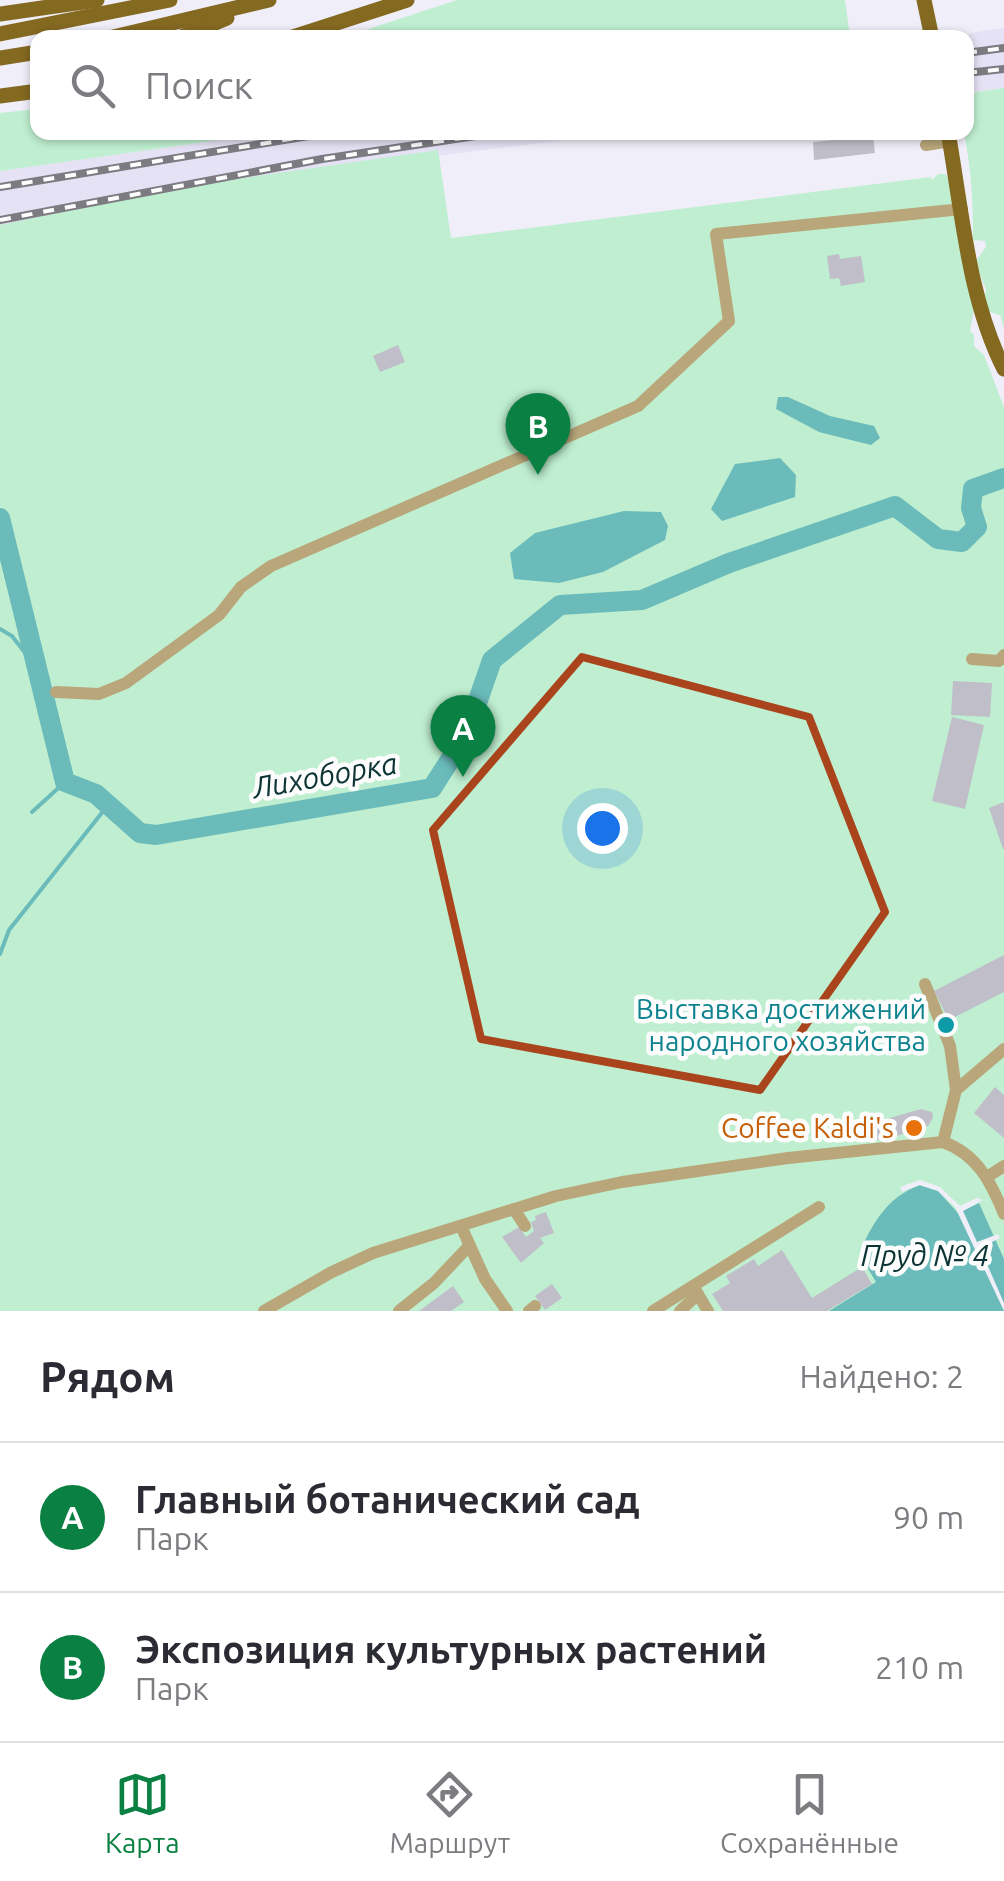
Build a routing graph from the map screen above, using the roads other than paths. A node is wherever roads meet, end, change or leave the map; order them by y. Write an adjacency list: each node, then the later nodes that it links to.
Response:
1 (97, 0): 6 (main road)
2 (170, 0): 11 (main road)
3 (270, 0): 7 (main road); 8 (main road)
4 (407, 0): 9 (main road)
5 (924, 0): 10 (main road)
6 (0, 14)
7 (143, 30)
8 (198, 30)
9 (315, 30)
10 (930, 30)
11 (0, 34)
12 (30, 53): 13 (main road)
13 (0, 58)
14 (30, 90): 15 (main road)
15 (3, 95)
16 (940, 140): 18 (street)
17 (950, 140): 19 (main road)
18 (926, 145)
19 (962, 208): 20 (main road); 23 (street)
20 (1004, 369)
21 (1004, 656): 22 (street)
22 (972, 659)
23 (56, 692)
24 (925, 984): 26 (street)
25 (1004, 1049): 26 (street)
26 (956, 1090): 27 (street)
27 (944, 1142): 29 (street); 31 (street)
28 (1004, 1166): 29 (street)
29 (987, 1177): 32 (street)
30 (819, 1207): 36 (street)
31 (514, 1209): 33 (street); 34 (street)
32 (1004, 1214)
33 (461, 1226): 35 (street); 38 (street)
34 (529, 1231)
35 (468, 1247): 37 (street); 39 (street)
36 (695, 1290): 40 (street); 41 (street); 42 (street)
37 (501, 1309)
38 (264, 1311)
39 (398, 1311)
40 (653, 1311)
41 (680, 1311)
42 (708, 1311)

